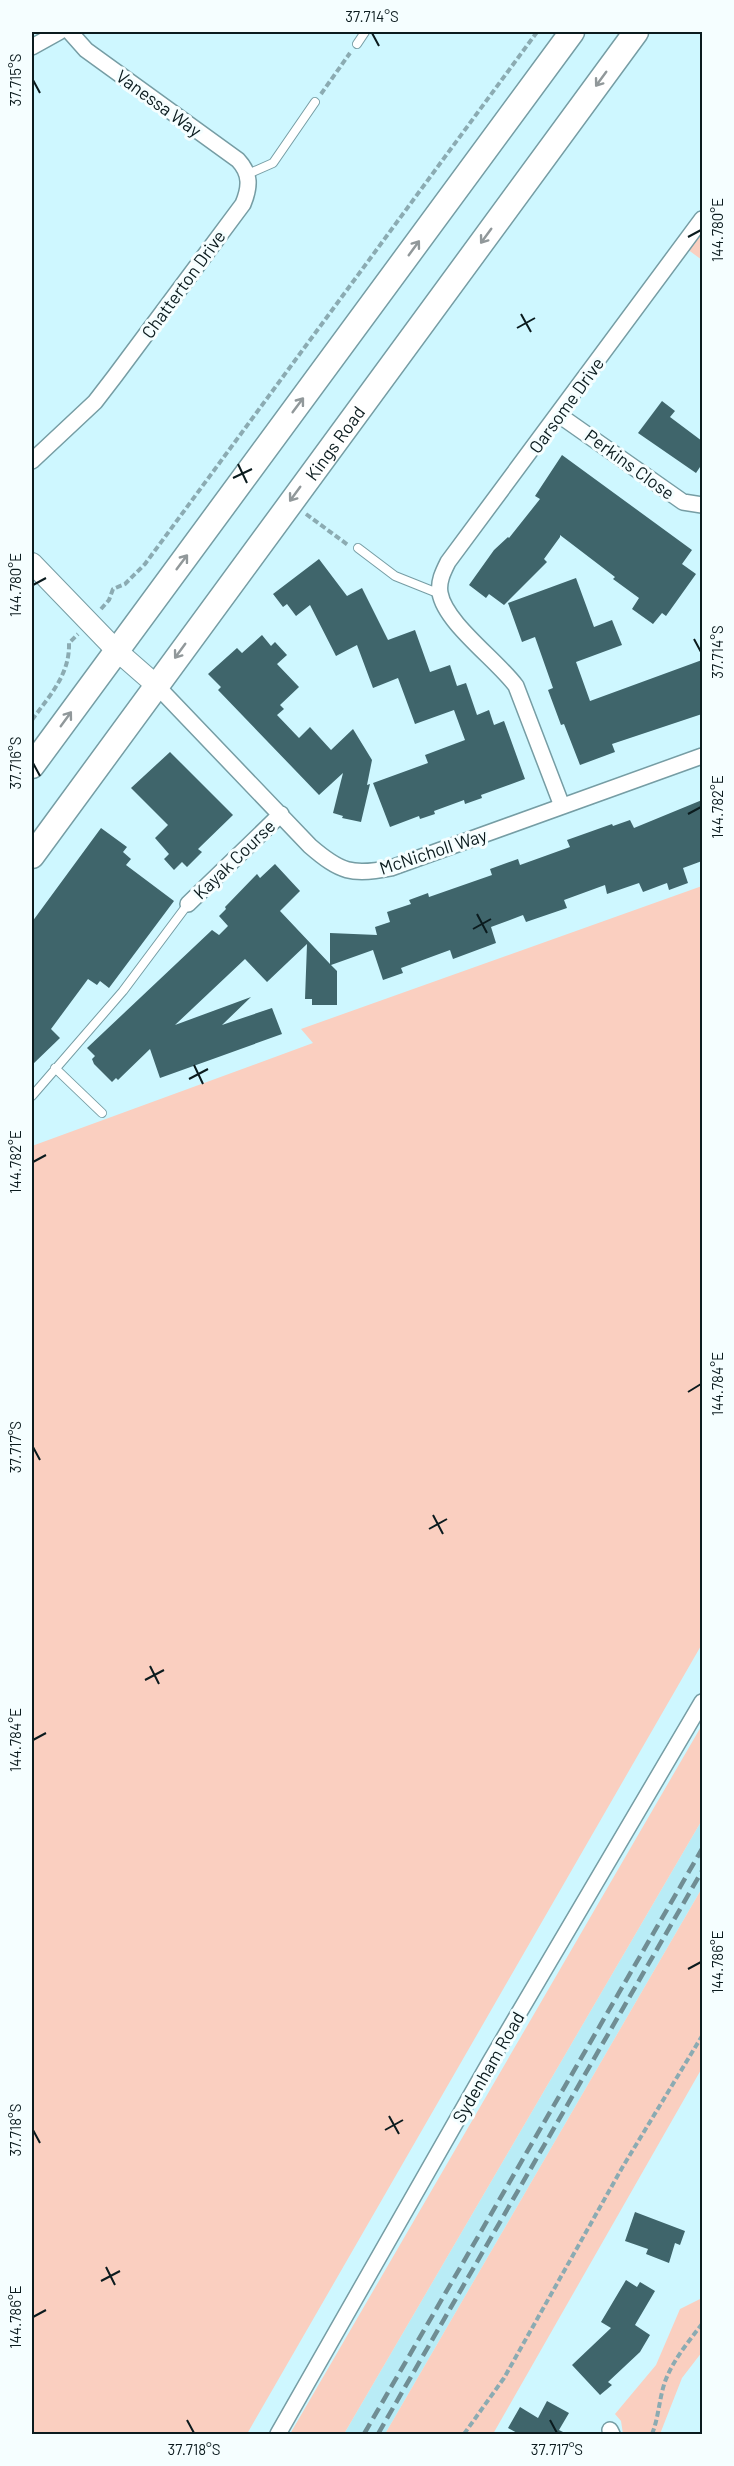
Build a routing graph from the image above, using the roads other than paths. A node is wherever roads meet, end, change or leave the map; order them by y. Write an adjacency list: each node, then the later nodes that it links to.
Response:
1 (59, 32): 7 (street)
2 (70, 32): 9 (street, Vanessa Way)
3 (365, 32): 6 (lane)
4 (572, 32): 17 (main road, one-way to 4)
5 (636, 32): 18 (main road, Kings Road, one-way to 18)
6 (357, 44)
7 (32, 47)
8 (315, 102): 9 (lane)
9 (248, 174): 12 (street, Chatterton Drive)
10 (702, 219): 11 (street, Oarsome Drive)
11 (559, 415): 13 (street, Perkins Close); 16 (street, Oarsome Drive)
12 (32, 461)
13 (702, 505)
14 (358, 548): 16 (lane)
15 (32, 563): 17 (street)
16 (440, 594): 21 (street)
17 (116, 650): 18 (street); 20 (main road, one-way to 17)
18 (156, 685): 22 (street, McNicholl Way); 23 (main road, Kings Road)
19 (702, 756): 21 (street, McNicholl Way)
20 (32, 766)
21 (562, 806): 22 (street, McNicholl Way)
22 (281, 814): 24 (street, Kayak Course)
23 (32, 856)
24 (188, 904): 25 (lane)
25 (55, 1068): 26 (lane); 27 (lane)
26 (32, 1096)
27 (102, 1113)
28 (702, 1702): 29 (street, Sydenham Road)
29 (278, 2434)

